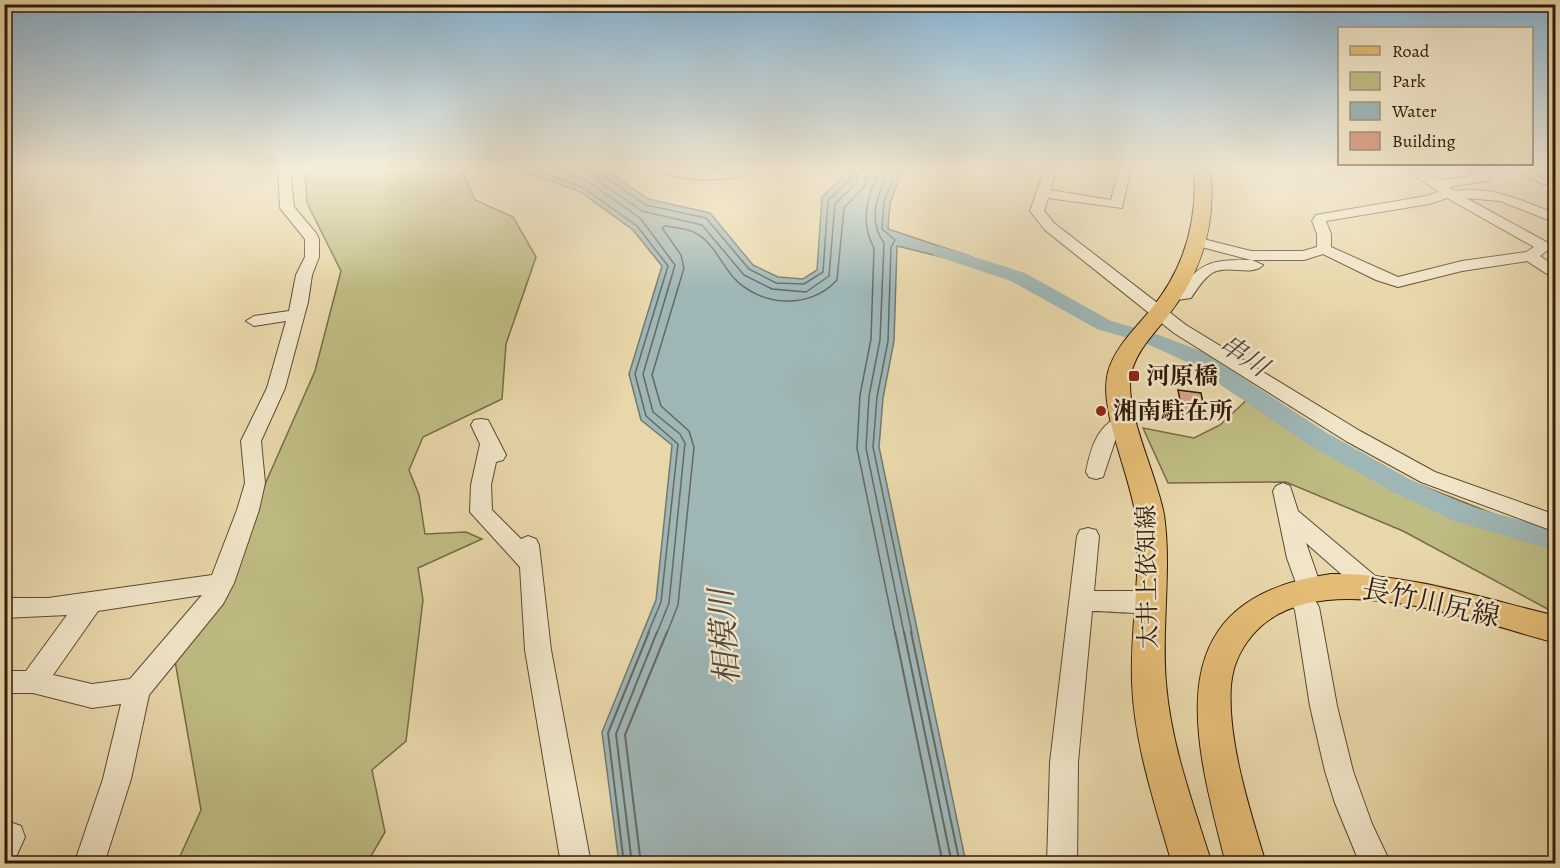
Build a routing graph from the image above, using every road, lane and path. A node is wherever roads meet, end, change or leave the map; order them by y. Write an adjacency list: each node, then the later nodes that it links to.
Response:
1 (287, 209): 16 (street)
2 (1038, 209): 15 (street)
3 (1204, 209): 8 (main road, 太井上依知線)
4 (1378, 209): 10 (street)
5 (1479, 209): 9 (street)
6 (1531, 209): 7 (street)
7 (1556, 219)
8 (1199, 242): 10 (street); 14 (main road, 太井上依知線)
9 (1550, 246): 11 (street)
10 (1324, 249): 11 (street)
11 (1530, 256): 13 (street)
12 (1255, 265): 14 (street)
13 (1556, 275)
14 (1170, 296): 15 (main road, 太井上依知線)
15 (1158, 314): 18 (main road, 太井上依知線); 23 (street)
16 (294, 315): 17 (street); 25 (street)
17 (254, 321)
18 (1125, 421): 20 (street); 30 (main road, 太井上依知線)
19 (481, 425): 39 (street)
20 (1096, 472)
21 (1283, 491): 22 (street)
22 (1287, 514): 26 (street); 27 (street)
23 (1556, 524)
24 (1089, 536): 29 (street)
25 (222, 583): 28 (street); 35 (street)
26 (1372, 587): 27 (main road, 長竹川尻線); 32 (main road, 長竹川尻線)
27 (1303, 590): 42 (main road, 長竹川尻線); 43 (street)
28 (90, 601): 31 (street); 34 (street)
29 (1082, 601): 30 (street); 40 (street)
30 (1150, 605): 41 (main road, 太井上依知線)
31 (4, 608)
32 (1556, 630)
33 (4, 682): 34 (street)
34 (33, 682): 35 (street)
35 (137, 690): 38 (street)
36 (4, 838): 37 (street)
37 (4, 848)
38 (89, 864)
39 (576, 864)
40 (1062, 864)
41 (1192, 864)
42 (1246, 864)
43 (1376, 864)

